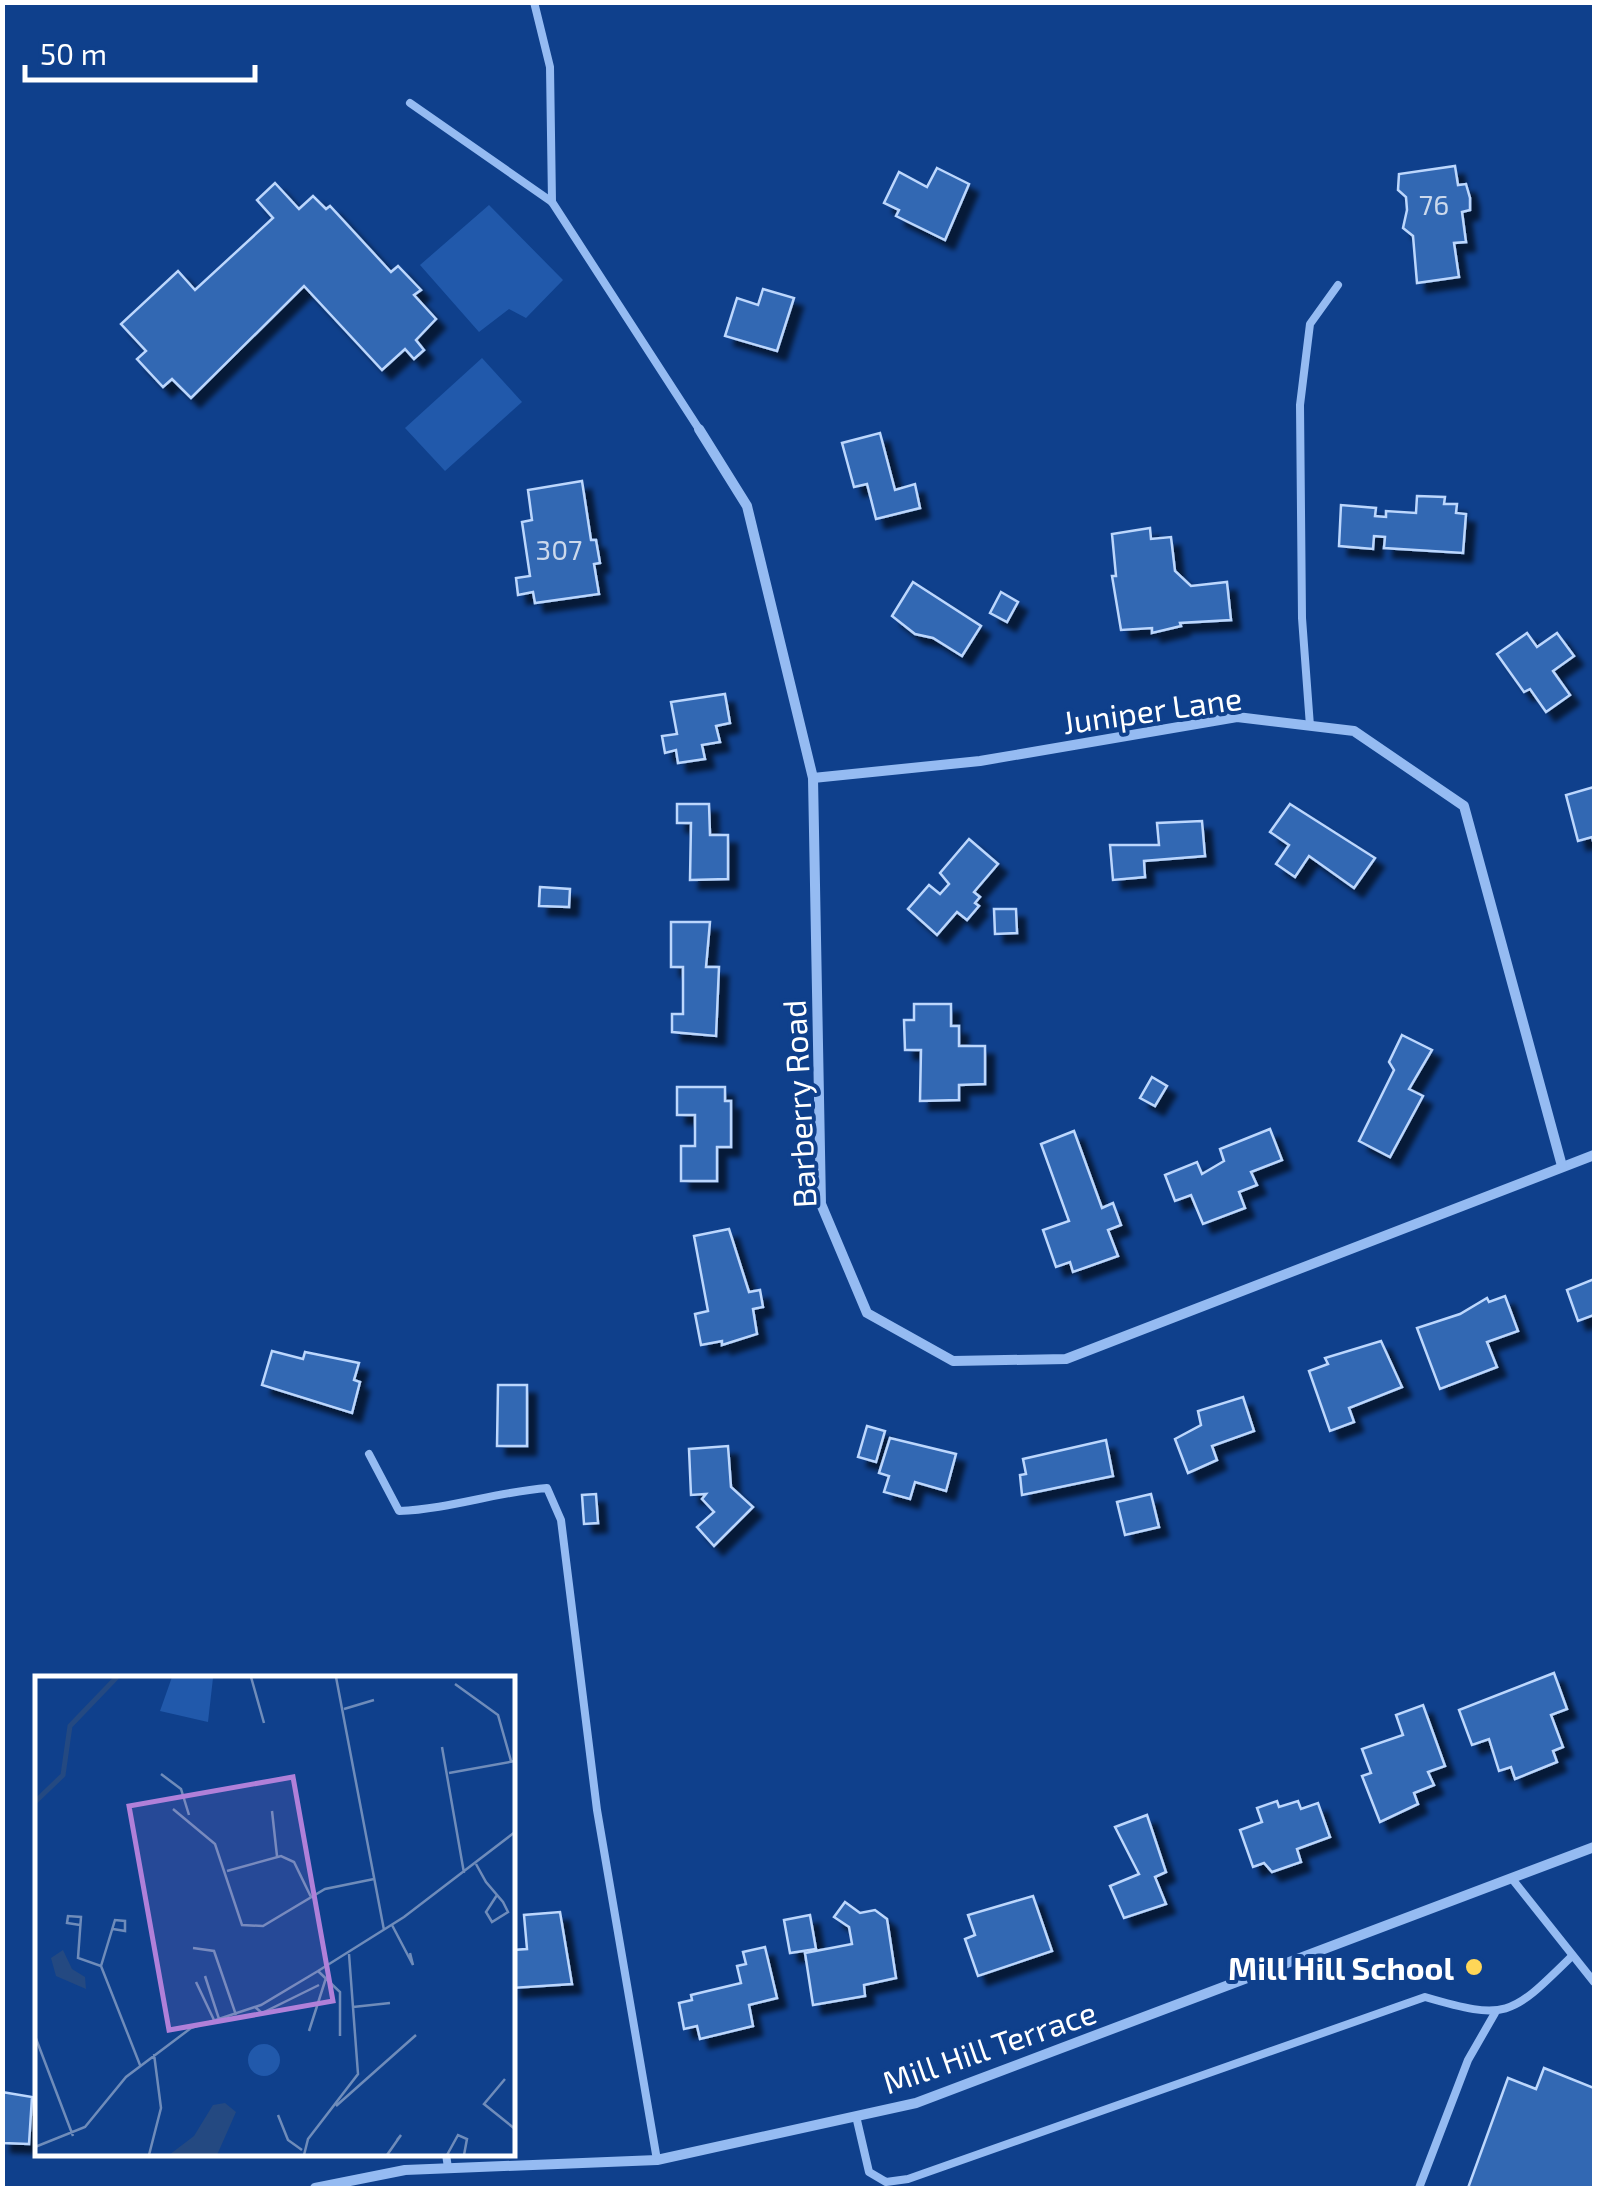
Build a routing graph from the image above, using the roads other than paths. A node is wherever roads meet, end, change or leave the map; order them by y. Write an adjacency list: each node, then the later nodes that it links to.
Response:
1 (534, 2): 3 (lane)
2 (410, 103): 3 (lane)
3 (552, 202): 5 (lane)
4 (1338, 285): 6 (lane)
5 (699, 429): 7 (street, Barberry Road)
6 (1310, 726): 7 (street, Juniper Lane); 9 (street, Juniper Lane)
7 (813, 778): 9 (street, Barberry Road)
8 (1594, 1155): 9 (street, Barberry Road)
9 (1562, 1166)
10 (368, 1454): 19 (lane)
11 (1594, 1847): 12 (street, Mill Hill Terrace)
12 (1513, 1880): 13 (lane); 16 (street, Mill Hill Terrace)
13 (1572, 1956): 14 (lane); 15 (lane)
14 (1594, 1982)
15 (1495, 2013): 22 (lane); 25 (lane)
16 (856, 2116): 19 (street, Mill Hill Terrace); 22 (lane)
17 (446, 2156): 21 (lane)
18 (488, 2156): 20 (lane)
19 (656, 2160): 20 (street, Mill Hill Terrace)
20 (490, 2166): 21 (street, Mill Hill Terrace)
21 (448, 2168): 23 (street, Mill Hill Terrace)
22 (877, 2176): 24 (lane)
23 (315, 2188)
24 (875, 2188)
25 (1419, 2188)

